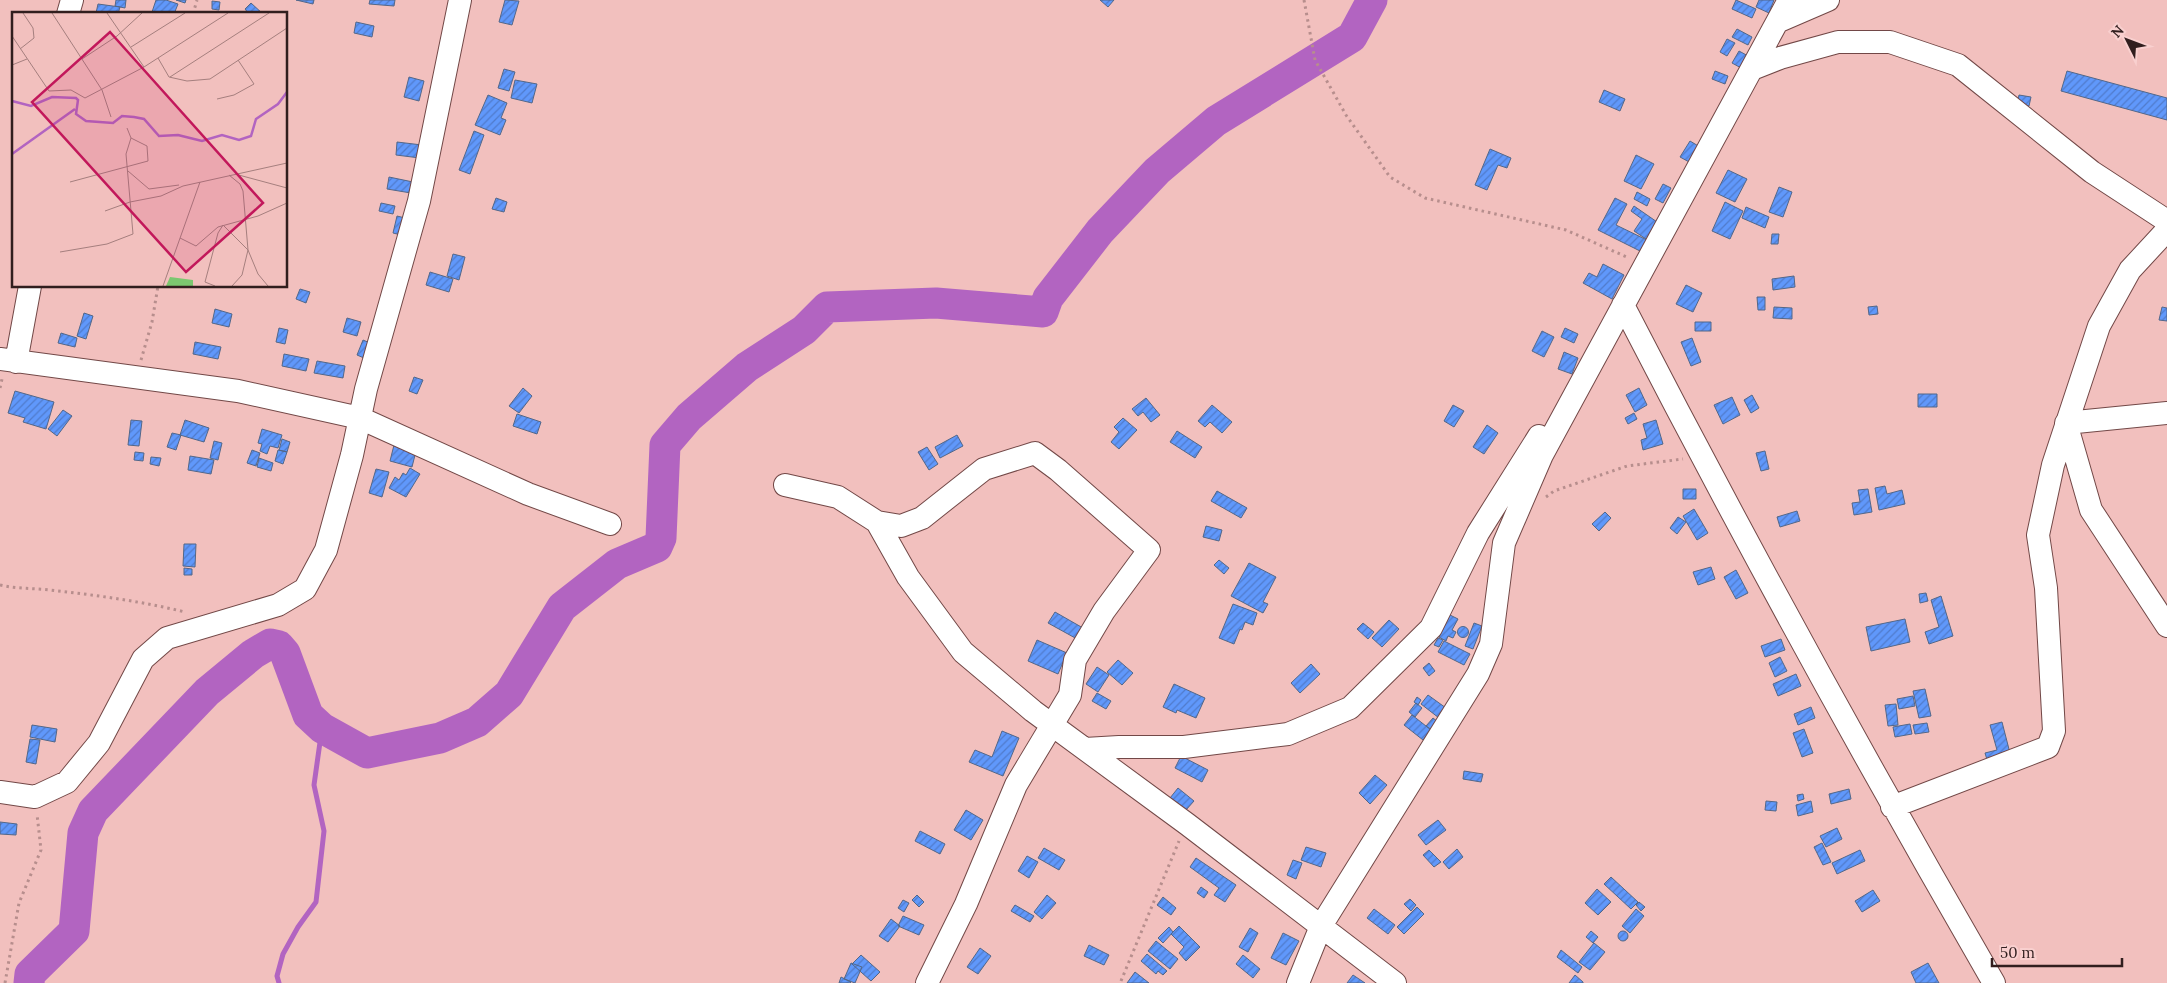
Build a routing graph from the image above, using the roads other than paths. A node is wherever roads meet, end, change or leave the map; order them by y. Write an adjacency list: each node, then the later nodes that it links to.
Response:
1 (460, 0): 13 (street)
2 (1789, 0): 4 (street)
3 (1828, 0): 4 (street)
4 (1777, 22): 5 (street)
5 (1752, 69): 6 (street); 9 (street)
6 (2167, 220)
7 (2167, 230): 14 (street)
8 (29, 288): 10 (street)
9 (1623, 305): 11 (street); 22 (street)
10 (8, 360): 13 (street)
11 (1567, 409): 20 (street); 23 (street)
12 (2167, 413): 14 (street)
13 (360, 418): 17 (street); 21 (street)
14 (2066, 423): 18 (street); 22 (street)
15 (785, 485): 16 (street)
16 (876, 522): 19 (street); 19 (street)
17 (610, 524)
18 (2167, 626)
19 (1052, 724): 20 (street); 24 (street)
20 (1084, 749): 23 (street)
21 (0, 792)
22 (1892, 808): 27 (street)
23 (1321, 926): 25 (street); 26 (street)
24 (927, 983)
25 (1298, 983)
26 (1395, 983)
27 (1994, 983)

